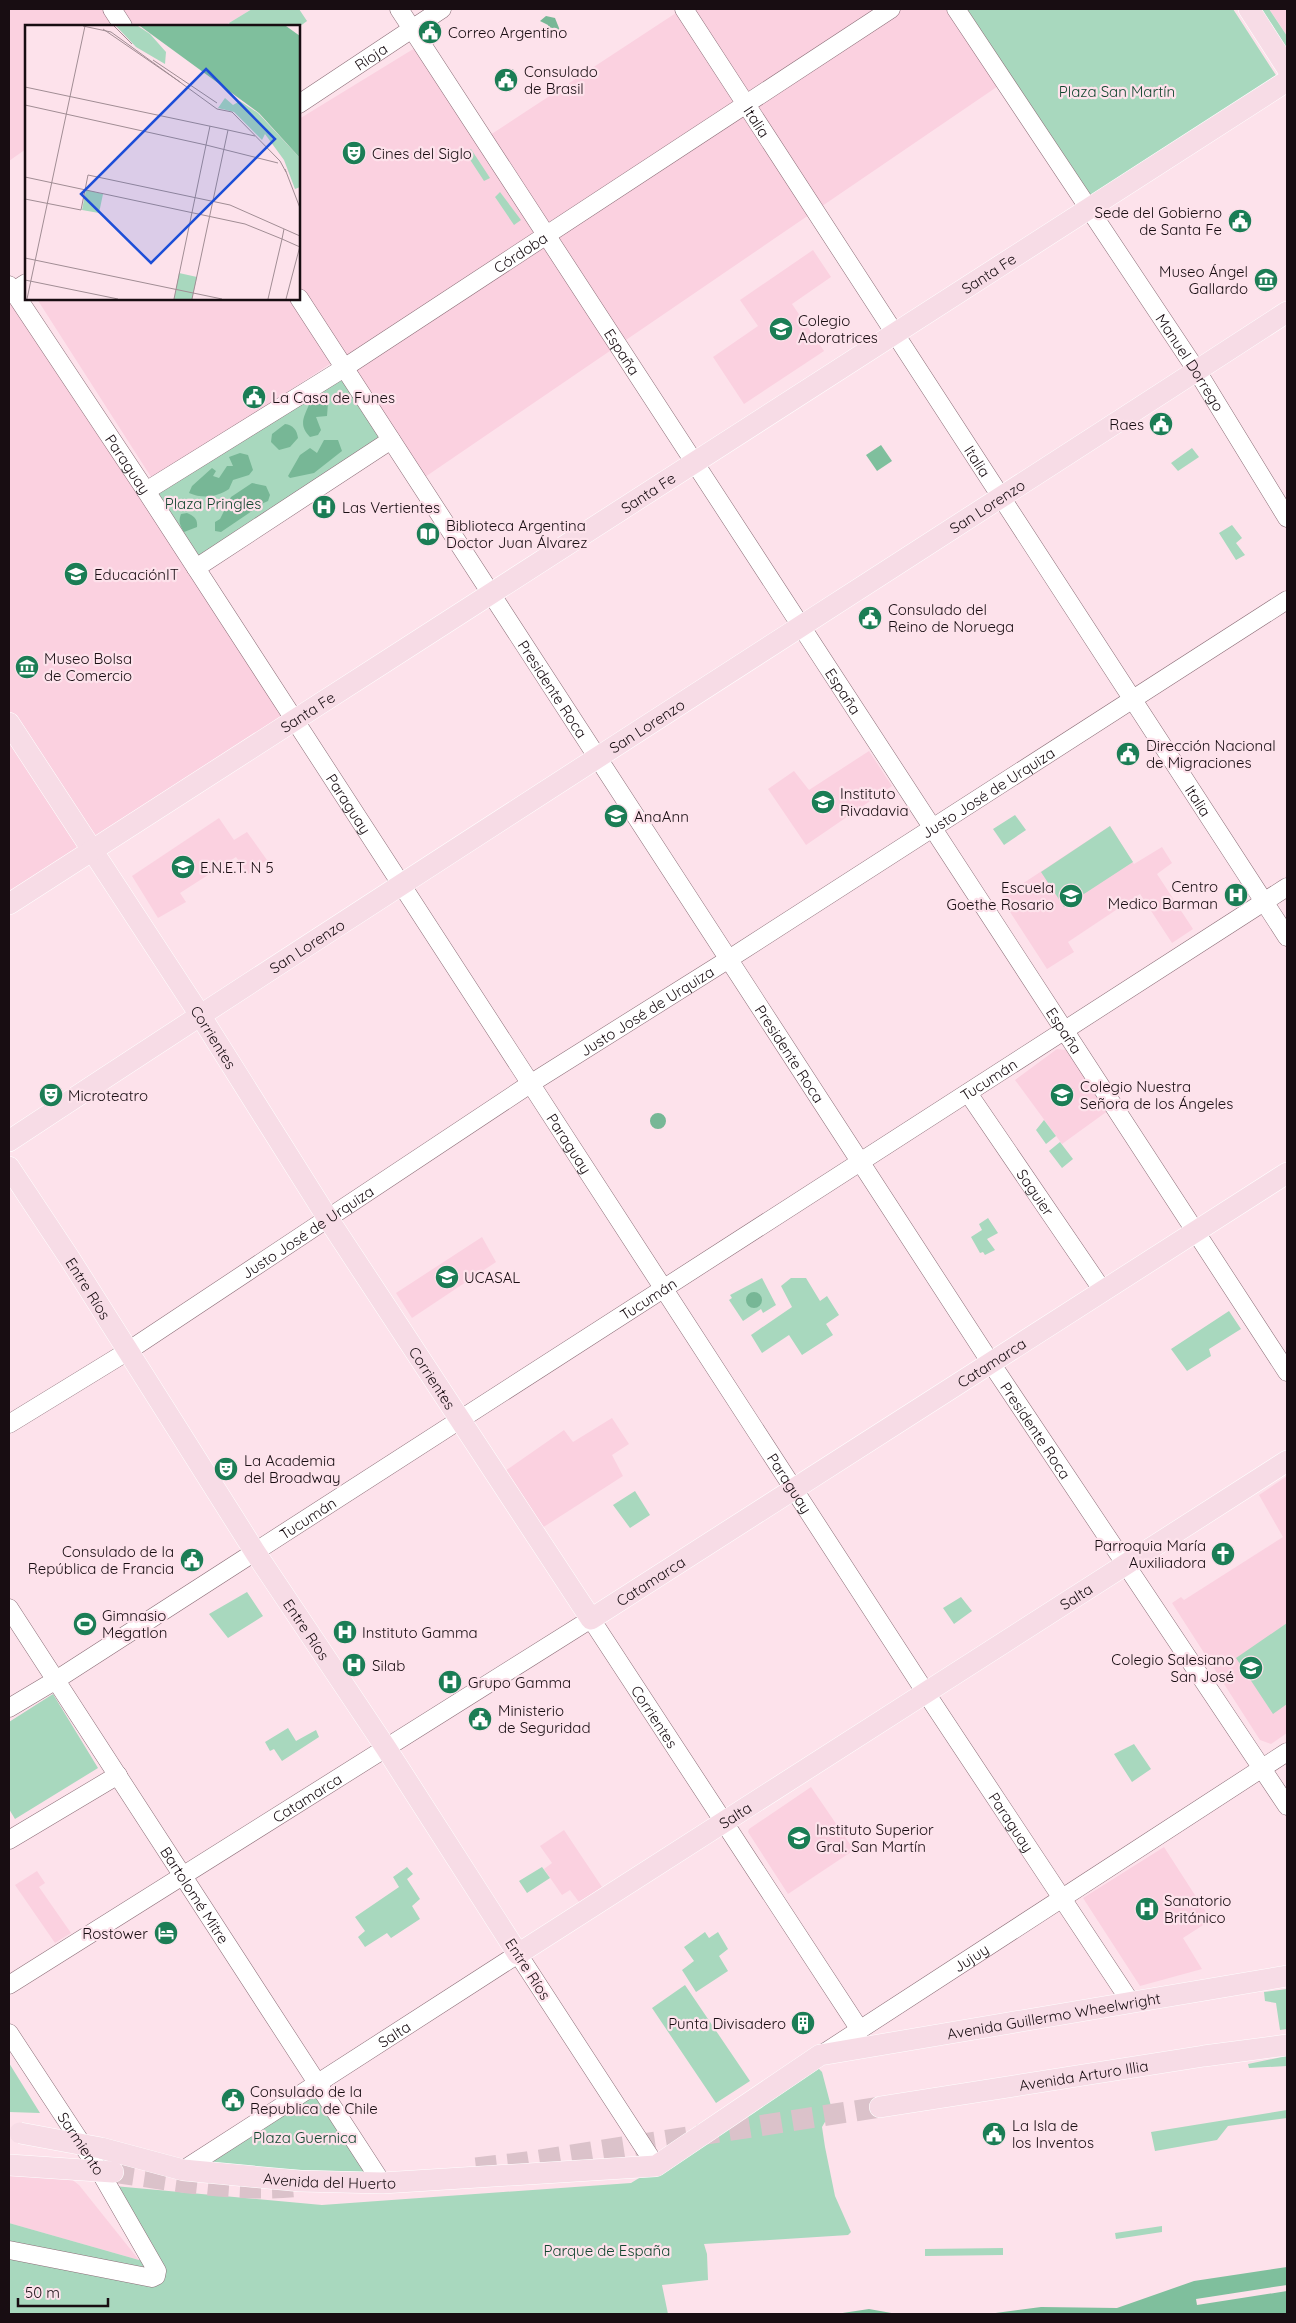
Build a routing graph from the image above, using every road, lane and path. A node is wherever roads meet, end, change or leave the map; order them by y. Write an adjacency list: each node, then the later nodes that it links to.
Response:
1 (112, 9): 8 (street)
2 (399, 9): 9 (street, España)
3 (442, 9): 9 (street, Rioja)
4 (684, 9): 13 (street, Italia)
5 (891, 9): 13 (street, Córdoba)
6 (956, 9): 14 (street, Manuel Dorrego)
7 (1249, 9): 10 (main road)
8 (122, 25)
9 (412, 28): 12 (street, Rioja); 15 (street, España)
10 (1287, 68)
11 (1287, 81): 14 (main road, Santa Fe)
12 (300, 103)
13 (746, 104): 15 (street, Córdoba); 19 (street, Italia)
14 (1090, 209): 19 (main road, Santa Fe); 21 (street, Manuel Dorrego)
15 (547, 235): 20 (street, Córdoba); 23 (street, España)
16 (14, 288): 24 (street, Paraguay)
17 (300, 300): 20 (street, Presidente Roca)
18 (1287, 312): 21 (main road, San Lorenzo)
19 (896, 334): 23 (main road, Santa Fe); 25 (street, Italia)
20 (344, 368): 22 (street, Presidente Roca); 24 (street, Córdoba)
21 (1197, 371): 25 (main road, San Lorenzo); 26 (street, Manuel Dorrego)
22 (391, 440): 27 (street); 28 (street, Presidente Roca)
23 (694, 463): 28 (main road, Santa Fe); 30 (street, España)
24 (146, 491): 27 (street, Paraguay)
25 (1002, 497): 30 (main road, San Lorenzo); 31 (street, Italia)
26 (1287, 518)
27 (196, 568): 32 (street, Paraguay)
28 (491, 593): 32 (main road, Santa Fe); 34 (street, Presidente Roca)
29 (1287, 600): 31 (street, Justo José de Urquiza)
30 (801, 627): 34 (main road, San Lorenzo); 35 (street, España)
31 (1132, 699): 35 (street, Justo José de Urquiza); 39 (street, Italia)
32 (294, 719): 36 (main road, Santa Fe); 37 (street, Paraguay)
33 (9, 723): 36 (main road, Corrientes)
34 (598, 758): 37 (main road, San Lorenzo); 42 (street, Presidente Roca)
35 (932, 828): 42 (street, Justo José de Urquiza); 44 (street, España)
36 (93, 850): 40 (main road, Santa Fe); 43 (main road, Corrientes)
37 (401, 884): 43 (main road, San Lorenzo); 45 (street, Paraguay)
38 (1287, 887): 39 (street, Tucumán)
39 (1264, 902): 41 (street, Italia); 44 (street, Tucumán)
40 (9, 904)
41 (1287, 937)
42 (729, 959): 45 (street, Justo José de Urquiza); 48 (street, Presidente Roca)
43 (200, 1015): 47 (main road, San Lorenzo); 51 (main road, Corrientes)
44 (1064, 1031): 46 (street, Tucumán); 52 (street, España)
45 (530, 1084): 51 (street, Justo José de Urquiza); 53 (street, Paraguay)
46 (968, 1093): 48 (street, Tucumán); 54 (street, Saguier)
47 (9, 1141)
48 (861, 1162): 53 (street, Tucumán); 56 (street, Presidente Roca)
49 (9, 1167): 55 (main road, Entre Ríos)
50 (1287, 1173): 52 (main road, Catamarca)
51 (327, 1217): 55 (street, Justo José de Urquiza); 58 (main road, Corrientes)
52 (1195, 1232): 54 (main road, Catamarca); 57 (street, España)
53 (663, 1289): 58 (street, Tucumán); 61 (street, Paraguay)
54 (1103, 1291): 56 (main road, Catamarca)
55 (128, 1351): 59 (street, Justo José de Urquiza); 62 (main road, Entre Ríos)
56 (991, 1363): 61 (main road, Catamarca); 63 (street, Presidente Roca)
57 (1287, 1372)
58 (460, 1420): 62 (street, Tucumán); 65 (main road, Corrientes)
59 (9, 1424)
60 (1287, 1461): 63 (main road, Salta)
61 (793, 1490): 65 (main road, Catamarca); 67 (street, Paraguay)
62 (255, 1552): 66 (street, Tucumán); 69 (main road, Entre Ríos)
63 (1125, 1565): 67 (main road, Salta); 71 (street, Presidente Roca)
64 (9, 1608): 66 (street, Bartolomé Mitre)
65 (591, 1619): 69 (street, Catamarca); 74 (street, Corrientes)
66 (56, 1680): 68 (street, Tucumán); 72 (street, Bartolomé Mitre)
67 (926, 1693): 74 (main road, Salta); 77 (street, Paraguay)
68 (9, 1708)
69 (386, 1748): 76 (street, Catamarca); 78 (main road, Entre Ríos)
70 (1287, 1752): 71 (street, Jujuy)
71 (1263, 1769): 73 (street, Presidente Roca); 77 (street, Jujuy)
72 (118, 1775): 75 (street); 76 (street, Bartolomé Mitre)
73 (1287, 1806)
74 (724, 1823): 78 (main road, Salta); 82 (street, Corrientes)
75 (9, 1840)
76 (183, 1874): 80 (street, Catamarca); 86 (street, Bartolomé Mitre)
77 (1061, 1898): 81 (street, Paraguay); 82 (street, Jujuy)
78 (518, 1954): 86 (street, Salta); 90 (street, Entre Ríos)
79 (1287, 1976): 81 (main road, Avenida Guillermo Wheelwright)
80 (9, 1985)
81 (1130, 2001): 85 (main road, Avenida Guillermo Wheelwright)
82 (860, 2030): 85 (street, Jujuy)
83 (9, 2032): 92 (street, Sarmiento)
84 (1287, 2045): 87 (main road, Avenida Arturo Illia)
85 (820, 2055): 90 (main road, Jujuy)
86 (317, 2082): 91 (street, Salta); 93 (street, Bartolomé Mitre)
87 (880, 2107)
88 (14, 2133): 91 (main road, Avenida del Huerto, bridge)
89 (9, 2165): 92 (main road)
90 (656, 2166): 93 (main road, Avenida del Huerto)
91 (183, 2170): 93 (main road, Avenida del Huerto)
92 (106, 2171): 94 (street, Sarmiento)
93 (382, 2183)
94 (9, 2250)

